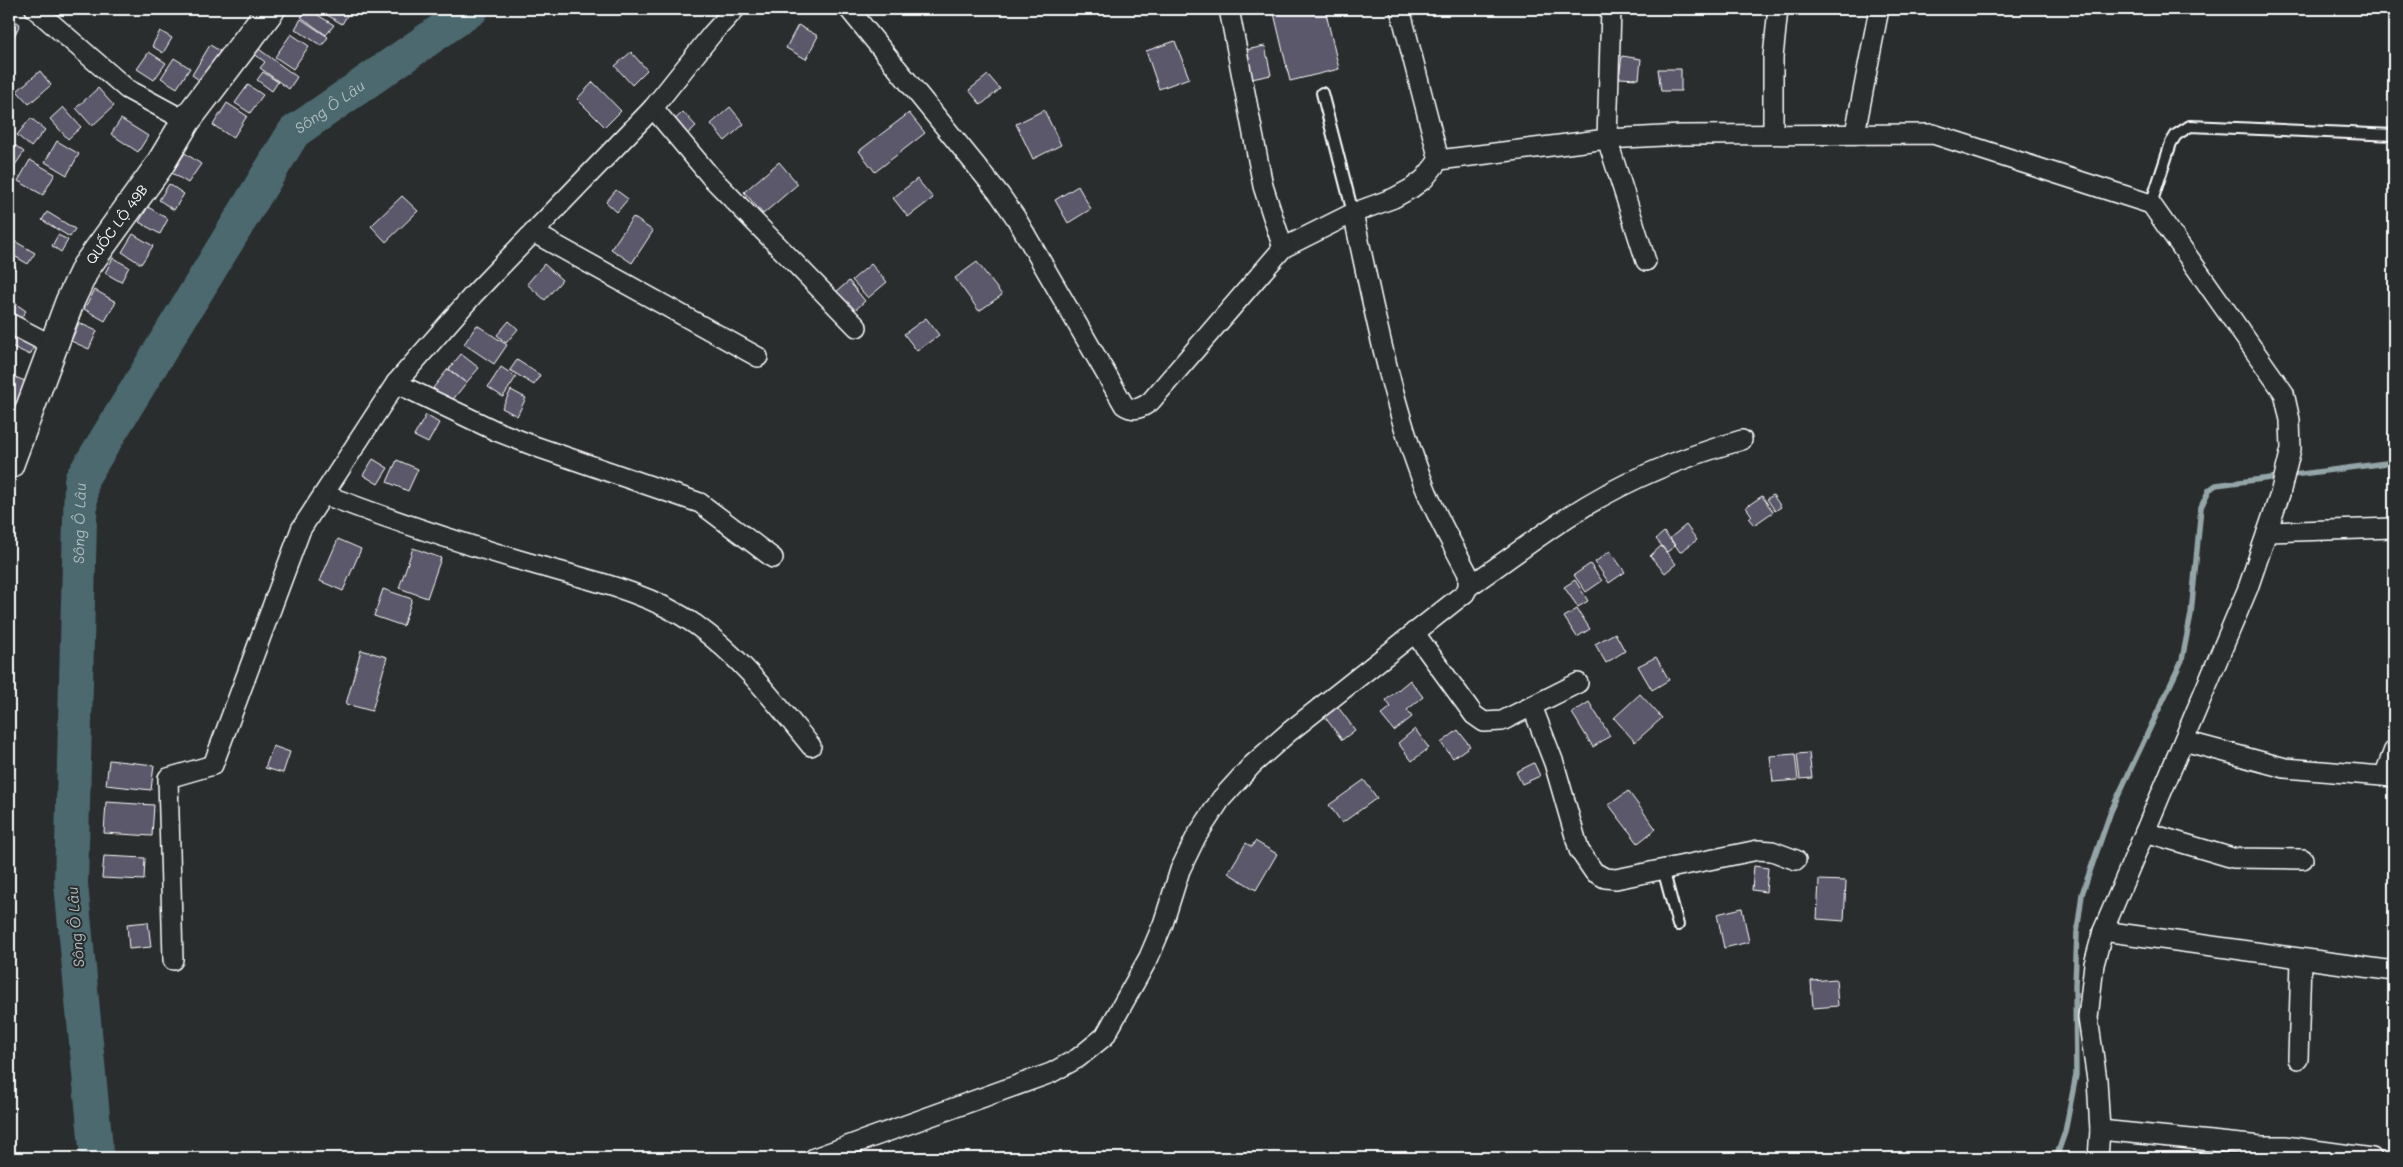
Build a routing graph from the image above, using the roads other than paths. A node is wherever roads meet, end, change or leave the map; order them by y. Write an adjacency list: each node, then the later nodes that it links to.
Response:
1 (35, 9): 12 (street)
2 (271, 9): 12 (main road, QUỐC LỘ 49B)
3 (735, 9): 11 (street)
4 (849, 9): 21 (street)
5 (1229, 9): 21 (street)
6 (1400, 9): 17 (street)
7 (1611, 9): 16 (street)
8 (1778, 9): 14 (street)
9 (1879, 9): 13 (street)
10 (1322, 93): 19 (lane)
11 (654, 108): 20 (street); 24 (street)
12 (186, 121): 25 (main road, QUỐC LỘ 49B)
13 (1855, 133): 14 (street); 18 (street)
14 (1773, 134): 16 (street)
15 (2394, 135): 18 (lane)
16 (1608, 139): 17 (street); 22 (street)
17 (1439, 160): 19 (street)
18 (2151, 204): 32 (street)
19 (1353, 213): 21 (street); 34 (street)
20 (534, 234): 26 (street); 27 (street)
21 (1283, 248)
22 (1646, 261)
23 (9, 322): 25 (street)
24 (857, 327)
25 (53, 346): 29 (main road, QUỐC LỘ 49B)
26 (758, 357)
27 (396, 383): 30 (street); 33 (street)
28 (1742, 440): 34 (street)
29 (9, 465)
30 (325, 495): 39 (street); 48 (street)
31 (2394, 528): 32 (street)
32 (2267, 532): 38 (street)
33 (773, 558)
34 (1468, 587): 35 (street)
35 (1414, 632): 37 (street); 53 (street)
36 (1578, 683): 37 (street)
37 (1532, 706): 45 (street)
38 (2184, 741): 41 (street); 42 (street)
39 (811, 746)
40 (2394, 750): 41 (street)
41 (2389, 776)
42 (2145, 832): 43 (street); 47 (street)
43 (2303, 859)
44 (1796, 860): 45 (street)
45 (1663, 869): 46 (lane)
46 (1678, 925)
47 (2103, 931): 49 (street); 52 (street)
48 (173, 960)
49 (2301, 960): 50 (street); 51 (street)
50 (2394, 971)
51 (2298, 1059)
52 (2100, 1130): 54 (street); 55 (street)
53 (814, 1158)
54 (2098, 1158)
55 (2372, 1158)

